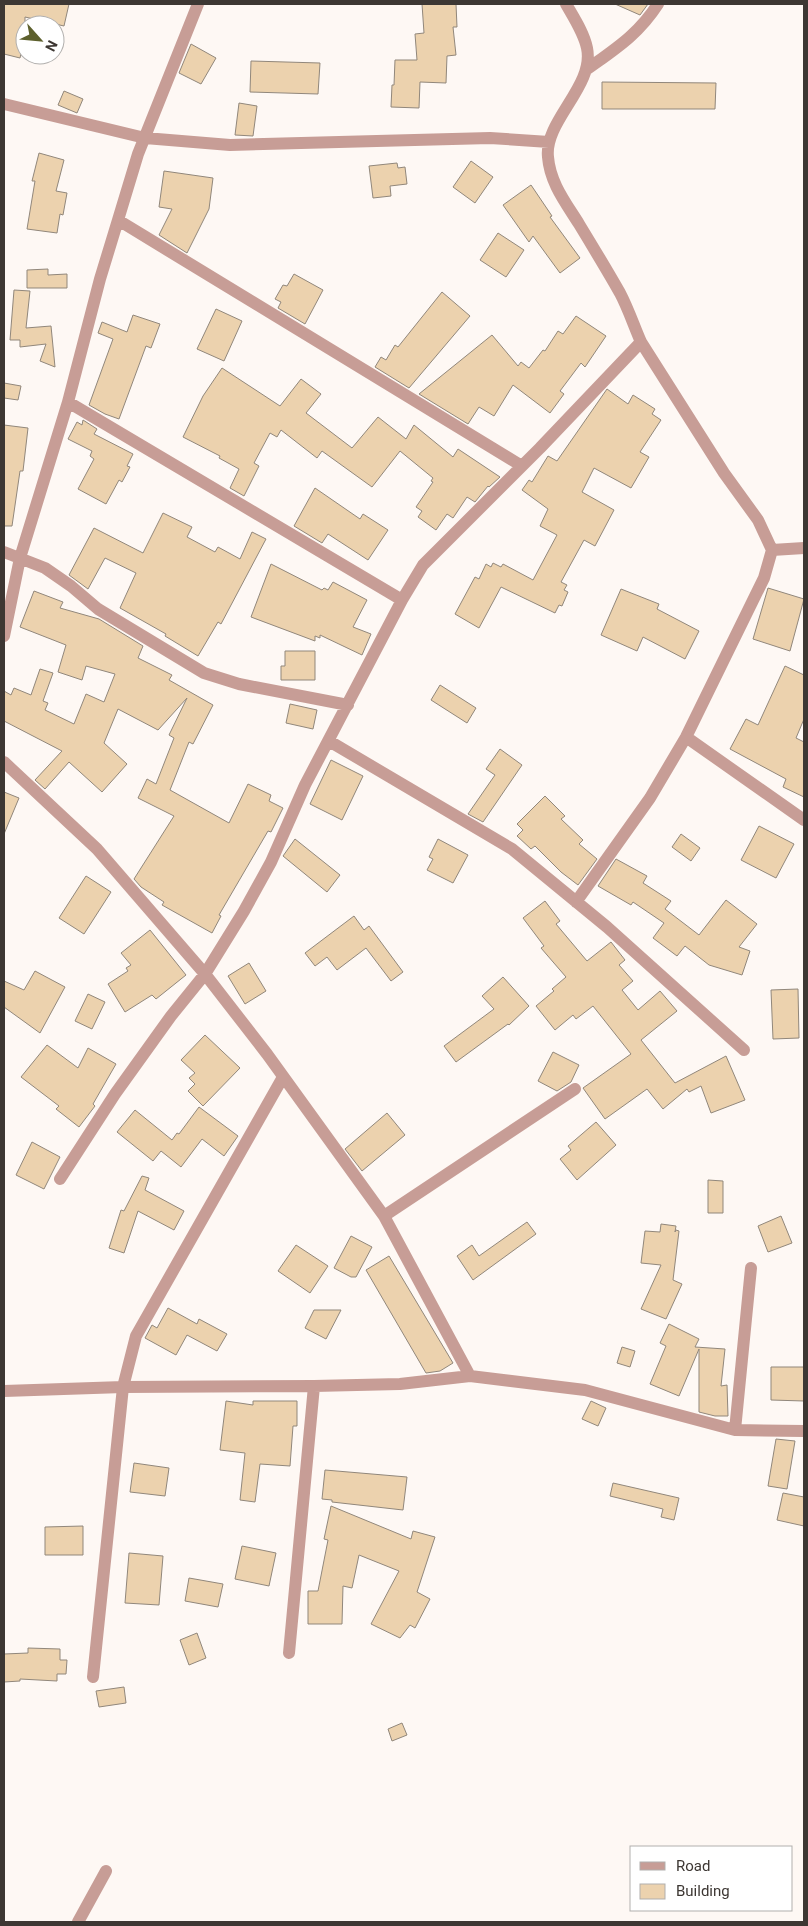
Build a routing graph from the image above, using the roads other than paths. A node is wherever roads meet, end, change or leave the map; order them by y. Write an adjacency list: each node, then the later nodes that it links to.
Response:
1 (198, 4): 6 (street)
2 (566, 4): 4 (street)
3 (658, 4): 4 (street)
4 (586, 70): 7 (street)
5 (4, 104): 6 (street)
6 (145, 138): 7 (street); 8 (street)
7 (548, 142): 9 (street)
8 (118, 220): 10 (street); 11 (street)
9 (641, 342): 11 (street); 13 (street)
10 (68, 402): 15 (street); 16 (street)
11 (522, 466): 16 (street)
12 (804, 548): 13 (street)
13 (772, 550): 19 (street)
14 (4, 552): 15 (street)
15 (20, 558): 17 (street); 18 (street)
16 (402, 600): 18 (street)
17 (4, 636)
18 (348, 705): 20 (street)
19 (686, 738): 22 (street); 23 (street)
20 (329, 742): 23 (street); 24 (street)
21 (4, 762): 24 (street)
22 (804, 820)
23 (576, 902): 25 (street)
24 (205, 974): 26 (street); 28 (street)
25 (744, 1050)
26 (283, 1077): 29 (street); 33 (street)
27 (575, 1089): 29 (street)
28 (60, 1179)
29 (384, 1216): 31 (street)
30 (751, 1268): 35 (street)
31 (470, 1376): 32 (street); 35 (street)
32 (314, 1386): 33 (street); 37 (street)
33 (123, 1388): 34 (street); 38 (street)
34 (4, 1391)
35 (734, 1430): 36 (street)
36 (804, 1432)
37 (289, 1653)
38 (93, 1677)
39 (106, 1871): 40 (street)
40 (78, 1922)

